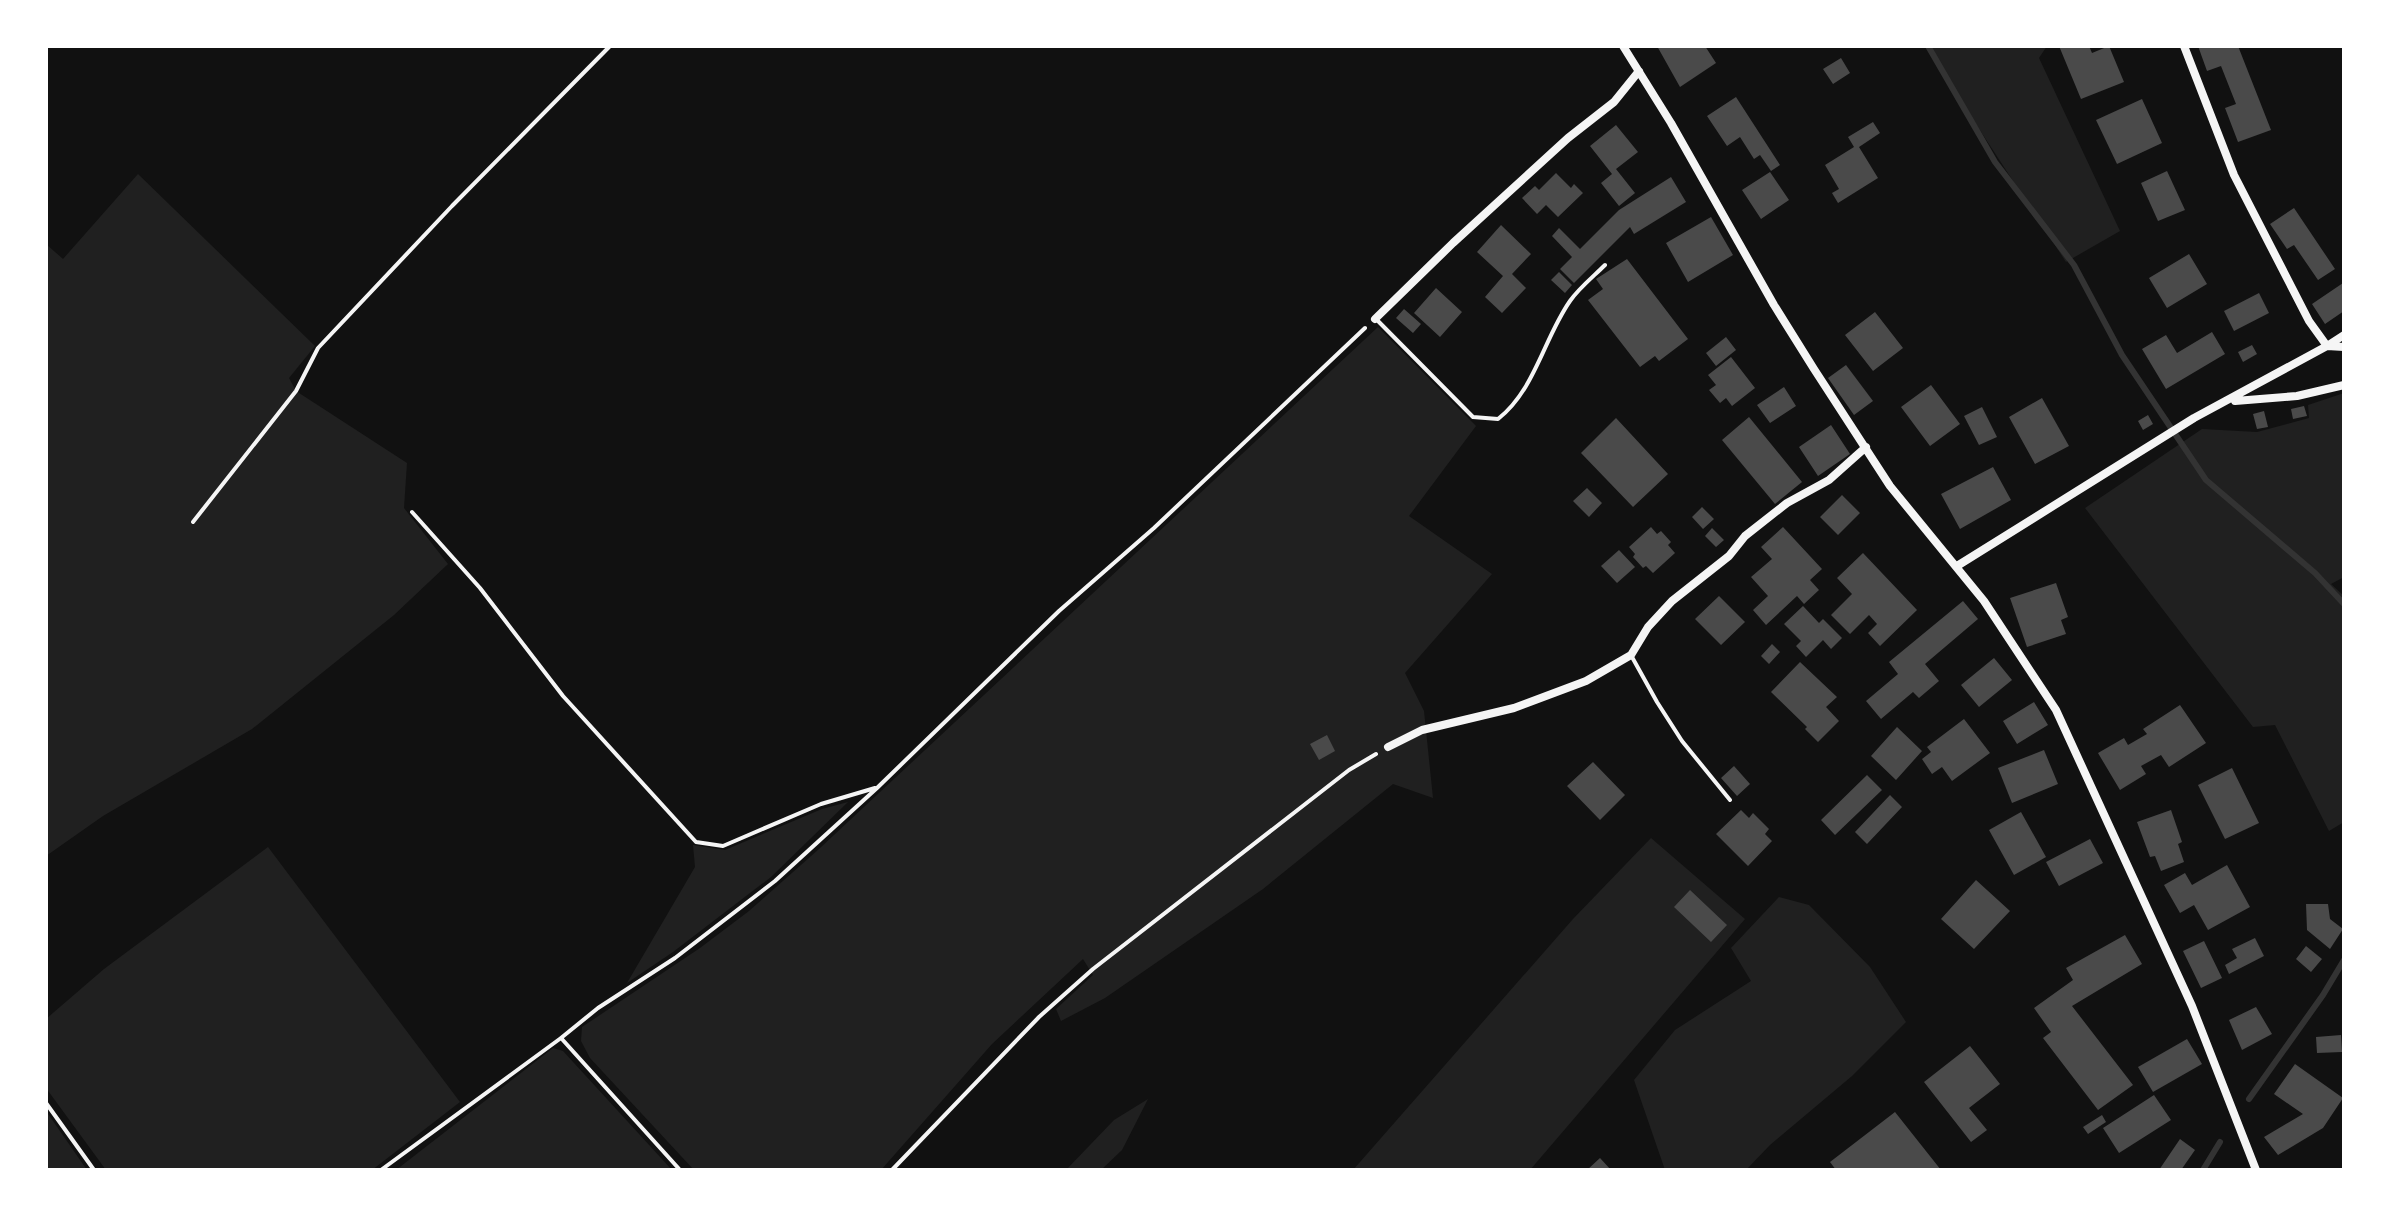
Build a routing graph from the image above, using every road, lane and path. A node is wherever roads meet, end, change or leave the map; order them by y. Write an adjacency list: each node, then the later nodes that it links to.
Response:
1 (1623, 46): 4 (street)
2 (2184, 46): 8 (street)
3 (608, 47): 14 (path)
4 (1639, 71): 6 (street); 12 (street)
5 (1605, 265): 6 (lane)
6 (1375, 319): 18 (path)
7 (2344, 335): 8 (street)
8 (2327, 346): 9 (street); 11 (street)
9 (2344, 347)
10 (2344, 385): 11 (street)
11 (2229, 401): 15 (street)
12 (1866, 447): 15 (street); 16 (street)
13 (412, 512): 18 (path)
14 (193, 522)
15 (1957, 566): 26 (street)
16 (1631, 655): 17 (street); 19 (lane)
17 (1388, 747): 25 (path)
18 (877, 788): 20 (path)
19 (1730, 800)
20 (561, 1038): 23 (path); 24 (path)
21 (46, 1103): 22 (path)
22 (94, 1170)
23 (381, 1170)
24 (680, 1170)
25 (892, 1170)
26 (2256, 1170)

